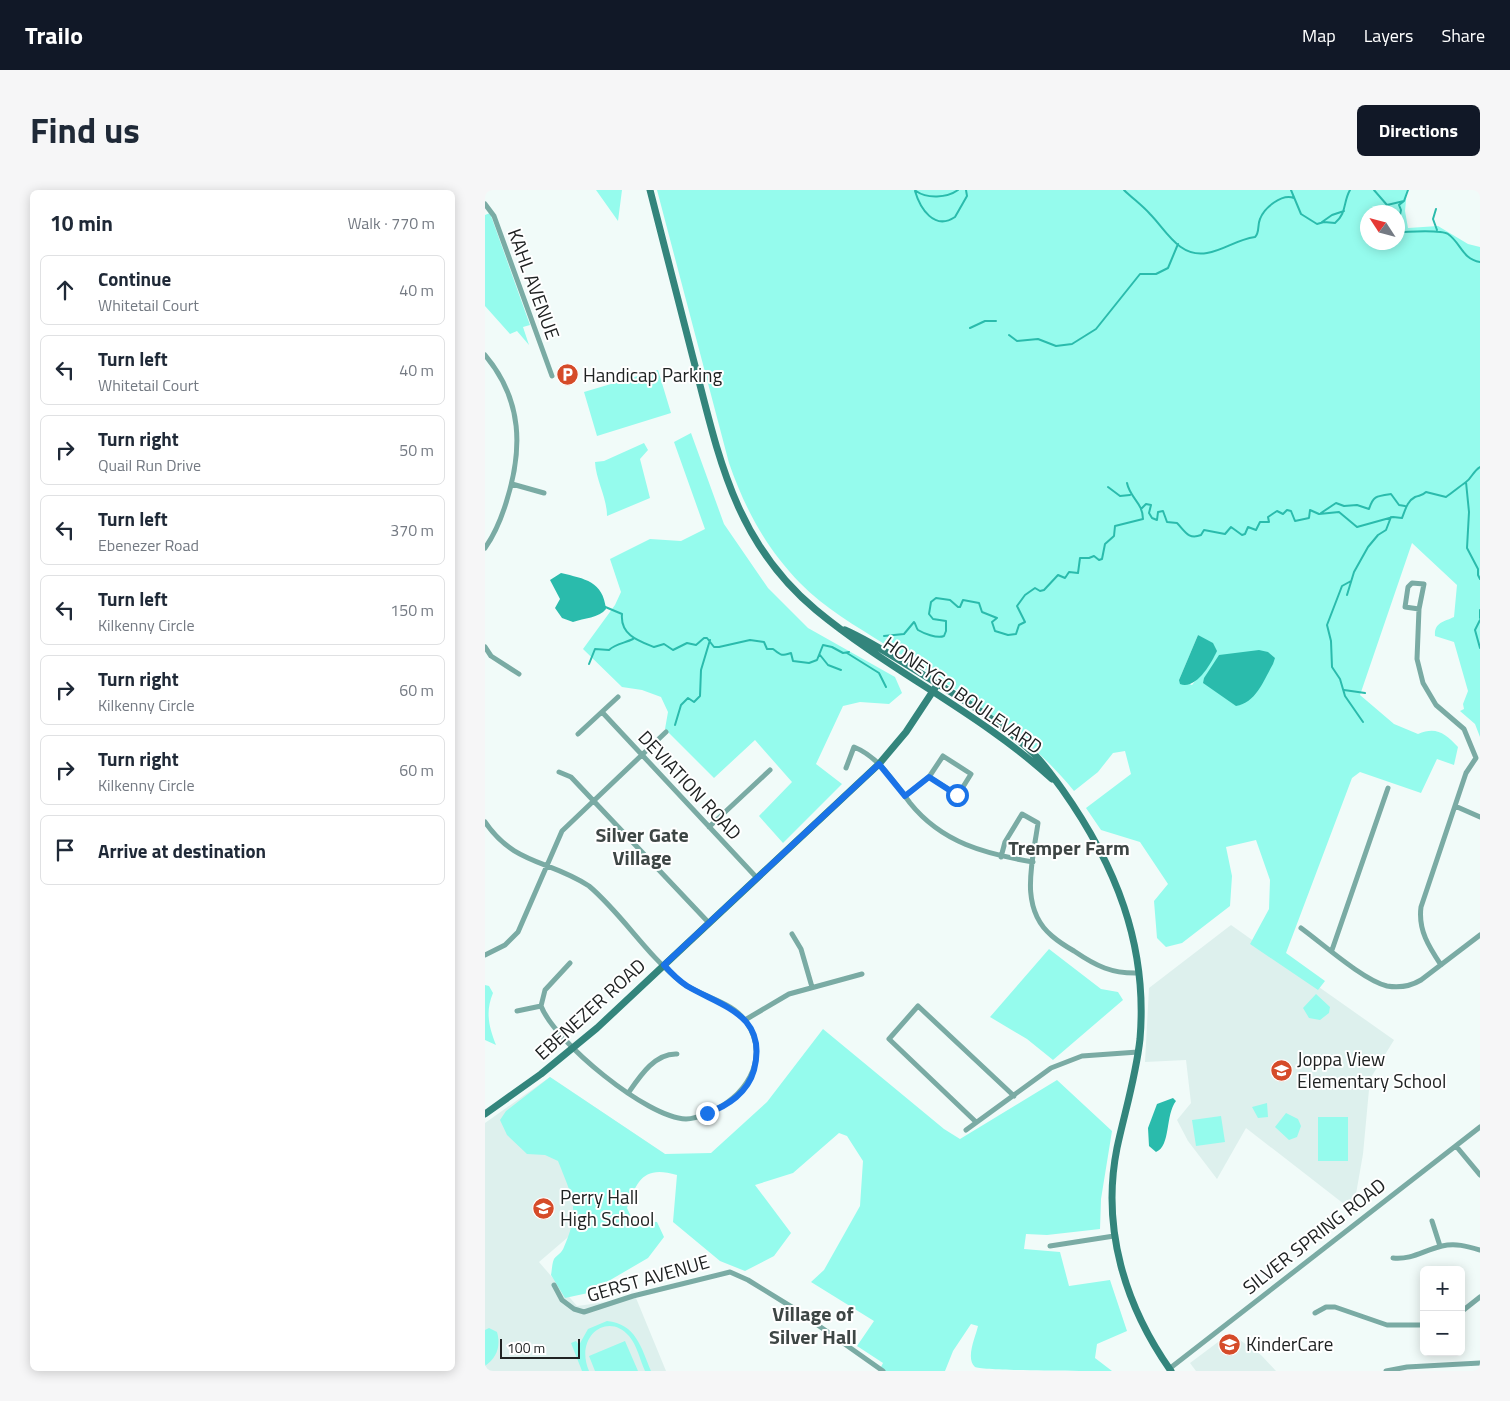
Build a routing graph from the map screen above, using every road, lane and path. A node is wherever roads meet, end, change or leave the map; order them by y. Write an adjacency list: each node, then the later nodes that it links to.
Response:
1 (649, 190): 9 (main road, HONEYGO BOULEVARD)
2 (485, 204): 4 (street, KAHL AVENUE)
3 (485, 355): 5 (street)
4 (552, 376)
5 (512, 484): 6 (street); 7 (street)
6 (544, 493)
7 (485, 548)
8 (1419, 609): 8 (street); 28 (street)
9 (845, 630): 12 (main road, HONEYGO BOULEVARD); 13 (main road, HONEYGO BOULEVARD)
10 (485, 648): 11 (street)
11 (519, 674)
12 (938, 684): 13 (main road, EBENEZER ROAD); 24 (main road, HONEYGO BOULEVARD)
13 (933, 692): 19 (main road, EBENEZER ROAD); 24 (main road, HONEYGO BOULEVARD)
14 (618, 697): 15 (street)
15 (602, 712): 17 (street); 18 (street, DEVIATION ROAD)
16 (666, 732): 18 (street)
17 (578, 734)
18 (642, 755): 27 (street); 31 (street, DEVIATION ROAD)
19 (879, 764): 20 (street); 26 (street); 35 (main road, EBENEZER ROAD)
20 (846, 768)
21 (770, 770): 31 (street)
22 (559, 772): 27 (street)
23 (929, 777): 23 (street); 26 (street)
24 (1061, 788): 45 (main road, HONEYGO BOULEVARD)
25 (1388, 788): 40 (street)
26 (905, 796): 32 (street)
27 (593, 800): 34 (street); 36 (street)
28 (1455, 806): 29 (street); 44 (street)
29 (1480, 817)
30 (485, 822): 34 (street)
31 (709, 827): 35 (street, DEVIATION ROAD)
32 (1001, 857): 33 (street); 33 (street)
33 (1033, 862): 45 (street)
34 (546, 866): 41 (street); 43 (street)
35 (757, 878): 36 (main road, EBENEZER ROAD)
36 (709, 923): 43 (main road, EBENEZER ROAD)
37 (1301, 928): 40 (street)
38 (792, 934): 47 (street)
39 (1480, 935): 44 (street)
40 (1332, 950): 44 (street)
41 (485, 955)
42 (571, 963): 48 (street)
43 (664, 965): 50 (street); 51 (main road, EBENEZER ROAD)
44 (1441, 965)
45 (1139, 973): 52 (main road, HONEYGO BOULEVARD)
46 (862, 974): 47 (street)
47 (811, 986): 50 (street)
48 (541, 1006): 49 (street); 51 (street)
49 (517, 1011)
50 (745, 1020): 54 (street)
51 (573, 1048): 54 (street); 56 (main road, EBENEZER ROAD)
52 (1138, 1052): 55 (street); 63 (main road, HONEYGO BOULEVARD)
53 (677, 1054): 54 (street)
54 (629, 1092)
55 (1014, 1096): 57 (street); 57 (street)
56 (485, 1114)
57 (976, 1122): 59 (street)
58 (1480, 1127): 60 (street, SILVER SPRING ROAD)
59 (966, 1130)
60 (1456, 1146): 61 (street); 74 (street, SILVER SPRING ROAD)
61 (1480, 1175)
62 (1433, 1221): 65 (street)
63 (1114, 1236): 64 (street); 74 (main road, HONEYGO BOULEVARD)
64 (1050, 1246)
65 (1440, 1246): 66 (street); 67 (street)
66 (1480, 1250)
67 (1393, 1258)
68 (554, 1286): 75 (street, GERST AVENUE)
69 (1480, 1297): 70 (street)
70 (1462, 1311)
71 (1315, 1313): 72 (street)
72 (1420, 1325)
73 (1480, 1363): 76 (street)
74 (1169, 1370)
75 (883, 1371)
76 (1386, 1371)

